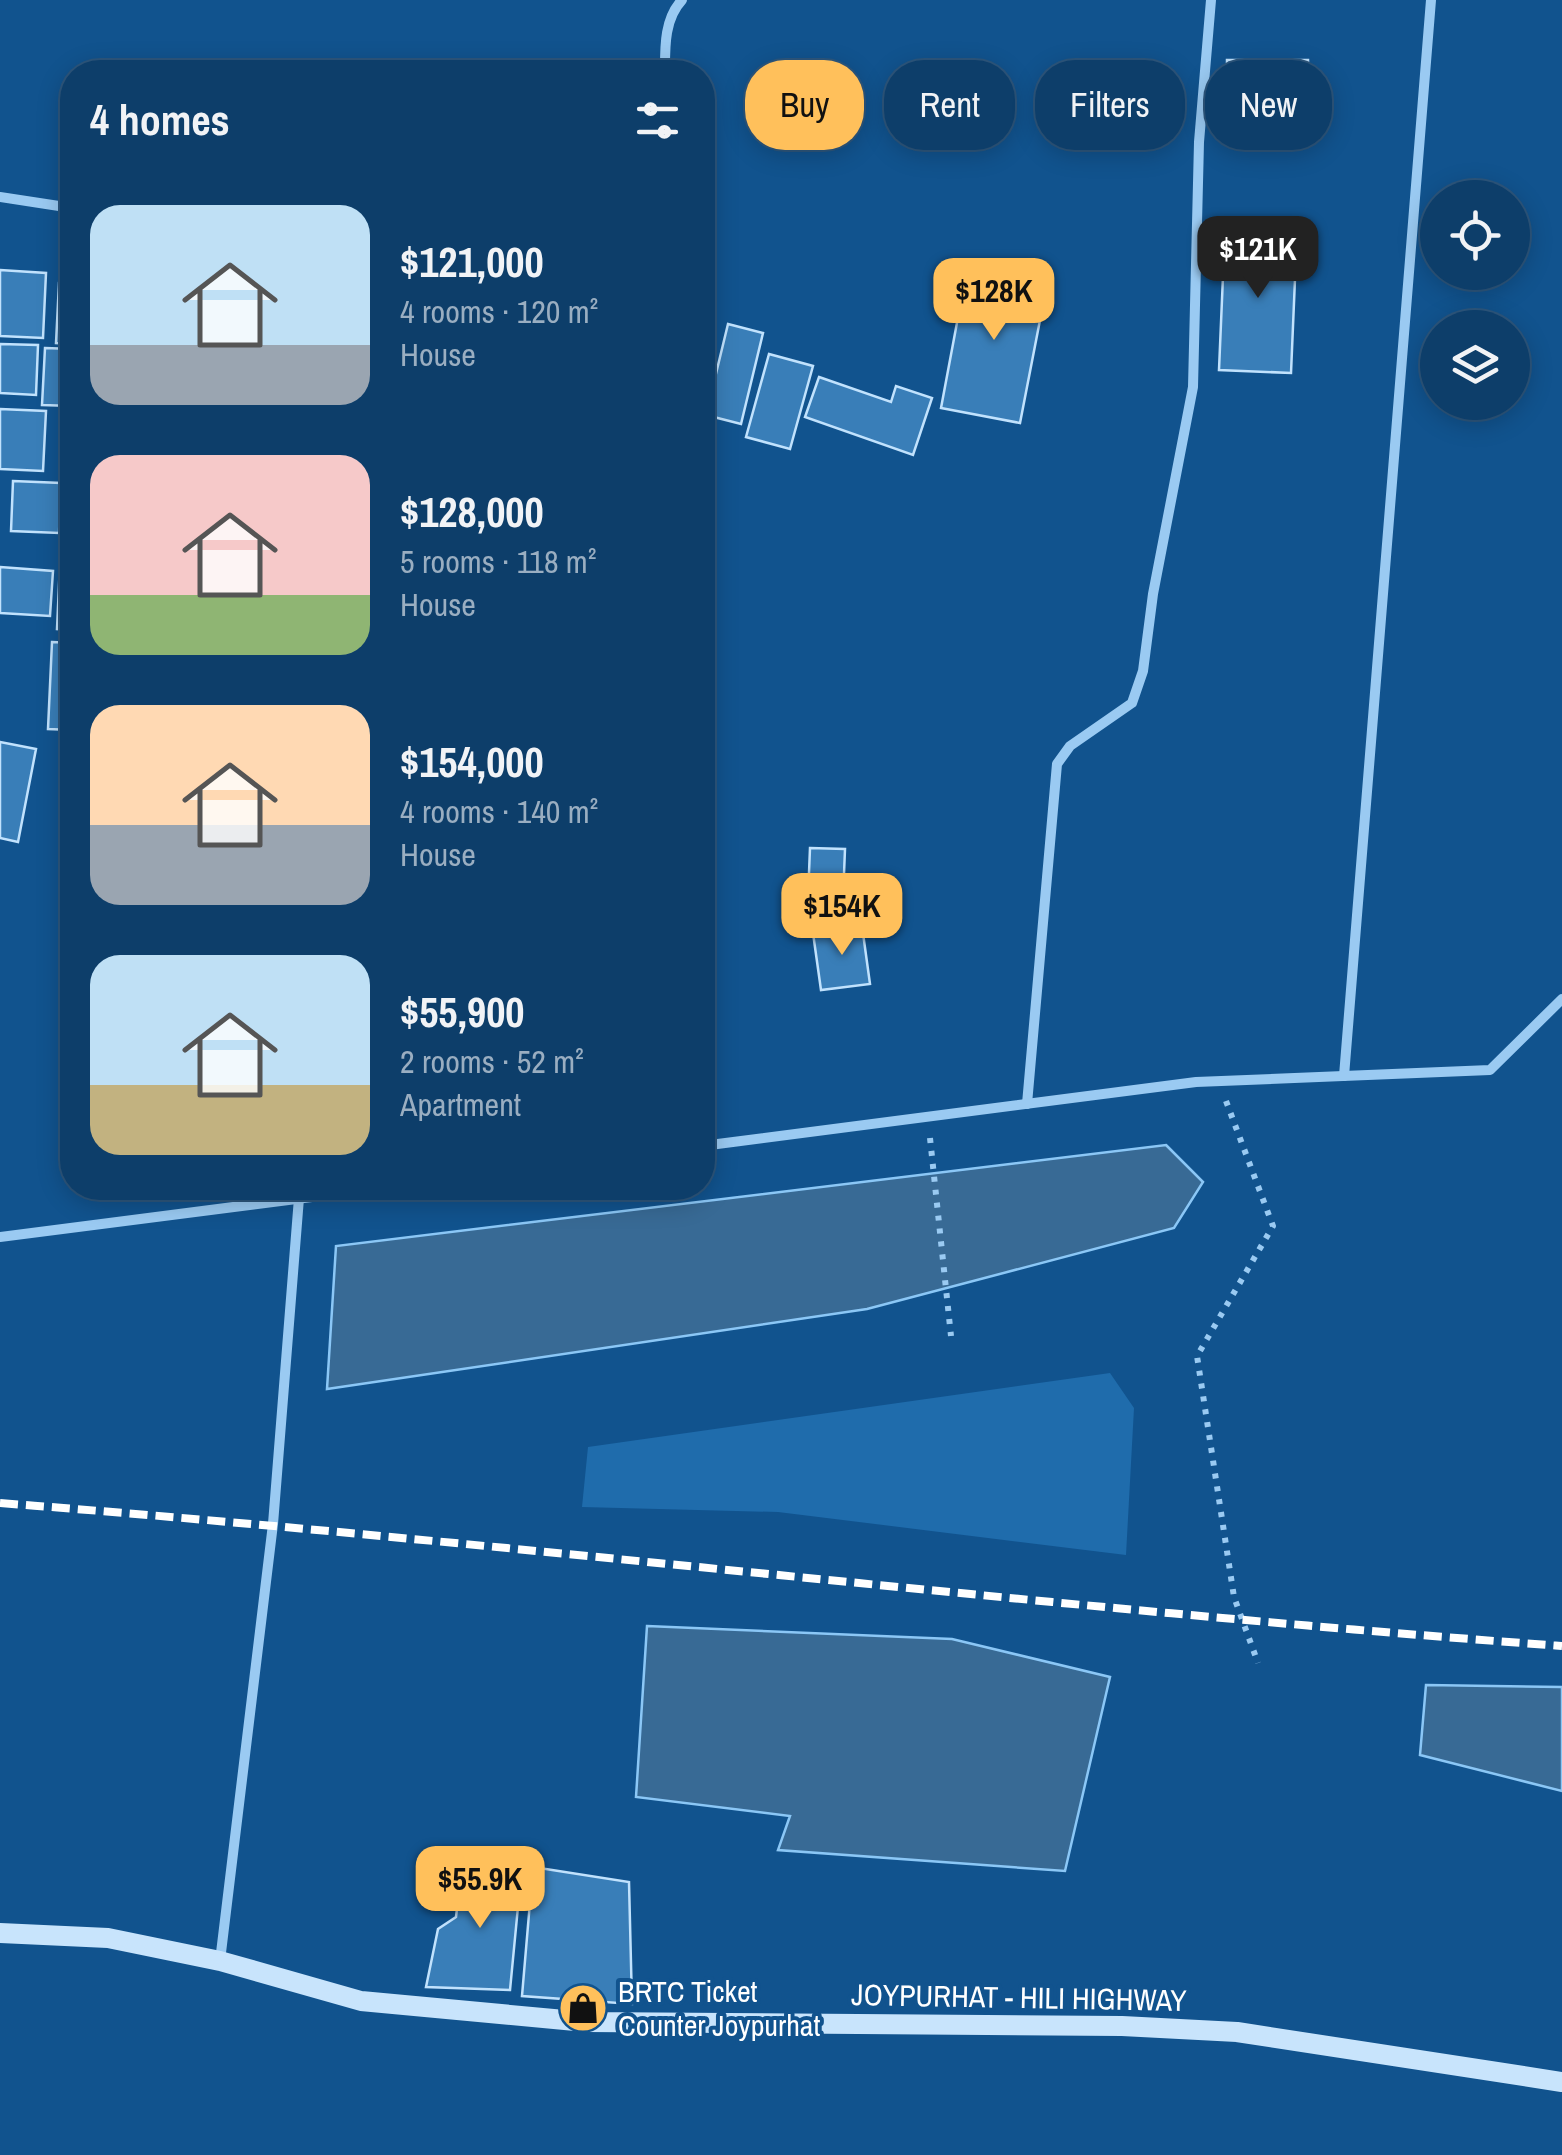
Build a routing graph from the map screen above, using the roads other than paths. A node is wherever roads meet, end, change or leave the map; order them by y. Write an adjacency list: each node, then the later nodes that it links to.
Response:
1 (682, 0): 4 (street)
2 (1211, 0): 9 (street)
3 (1432, 0): 8 (street)
4 (666, 60)
5 (0, 198): 6 (street)
6 (60, 206)
7 (1562, 999): 8 (street)
8 (1344, 1076): 9 (street)
9 (1028, 1104): 10 (street)
10 (715, 1144)
11 (283, 1200): 13 (street)
12 (298, 1200): 15 (street)
13 (0, 1237)
14 (0, 1934): 15 (main road, JOYPURHAT - HILI HIGHWAY)
15 (220, 1961): 16 (main road, JOYPURHAT - HILI HIGHWAY)
16 (1562, 2082)

